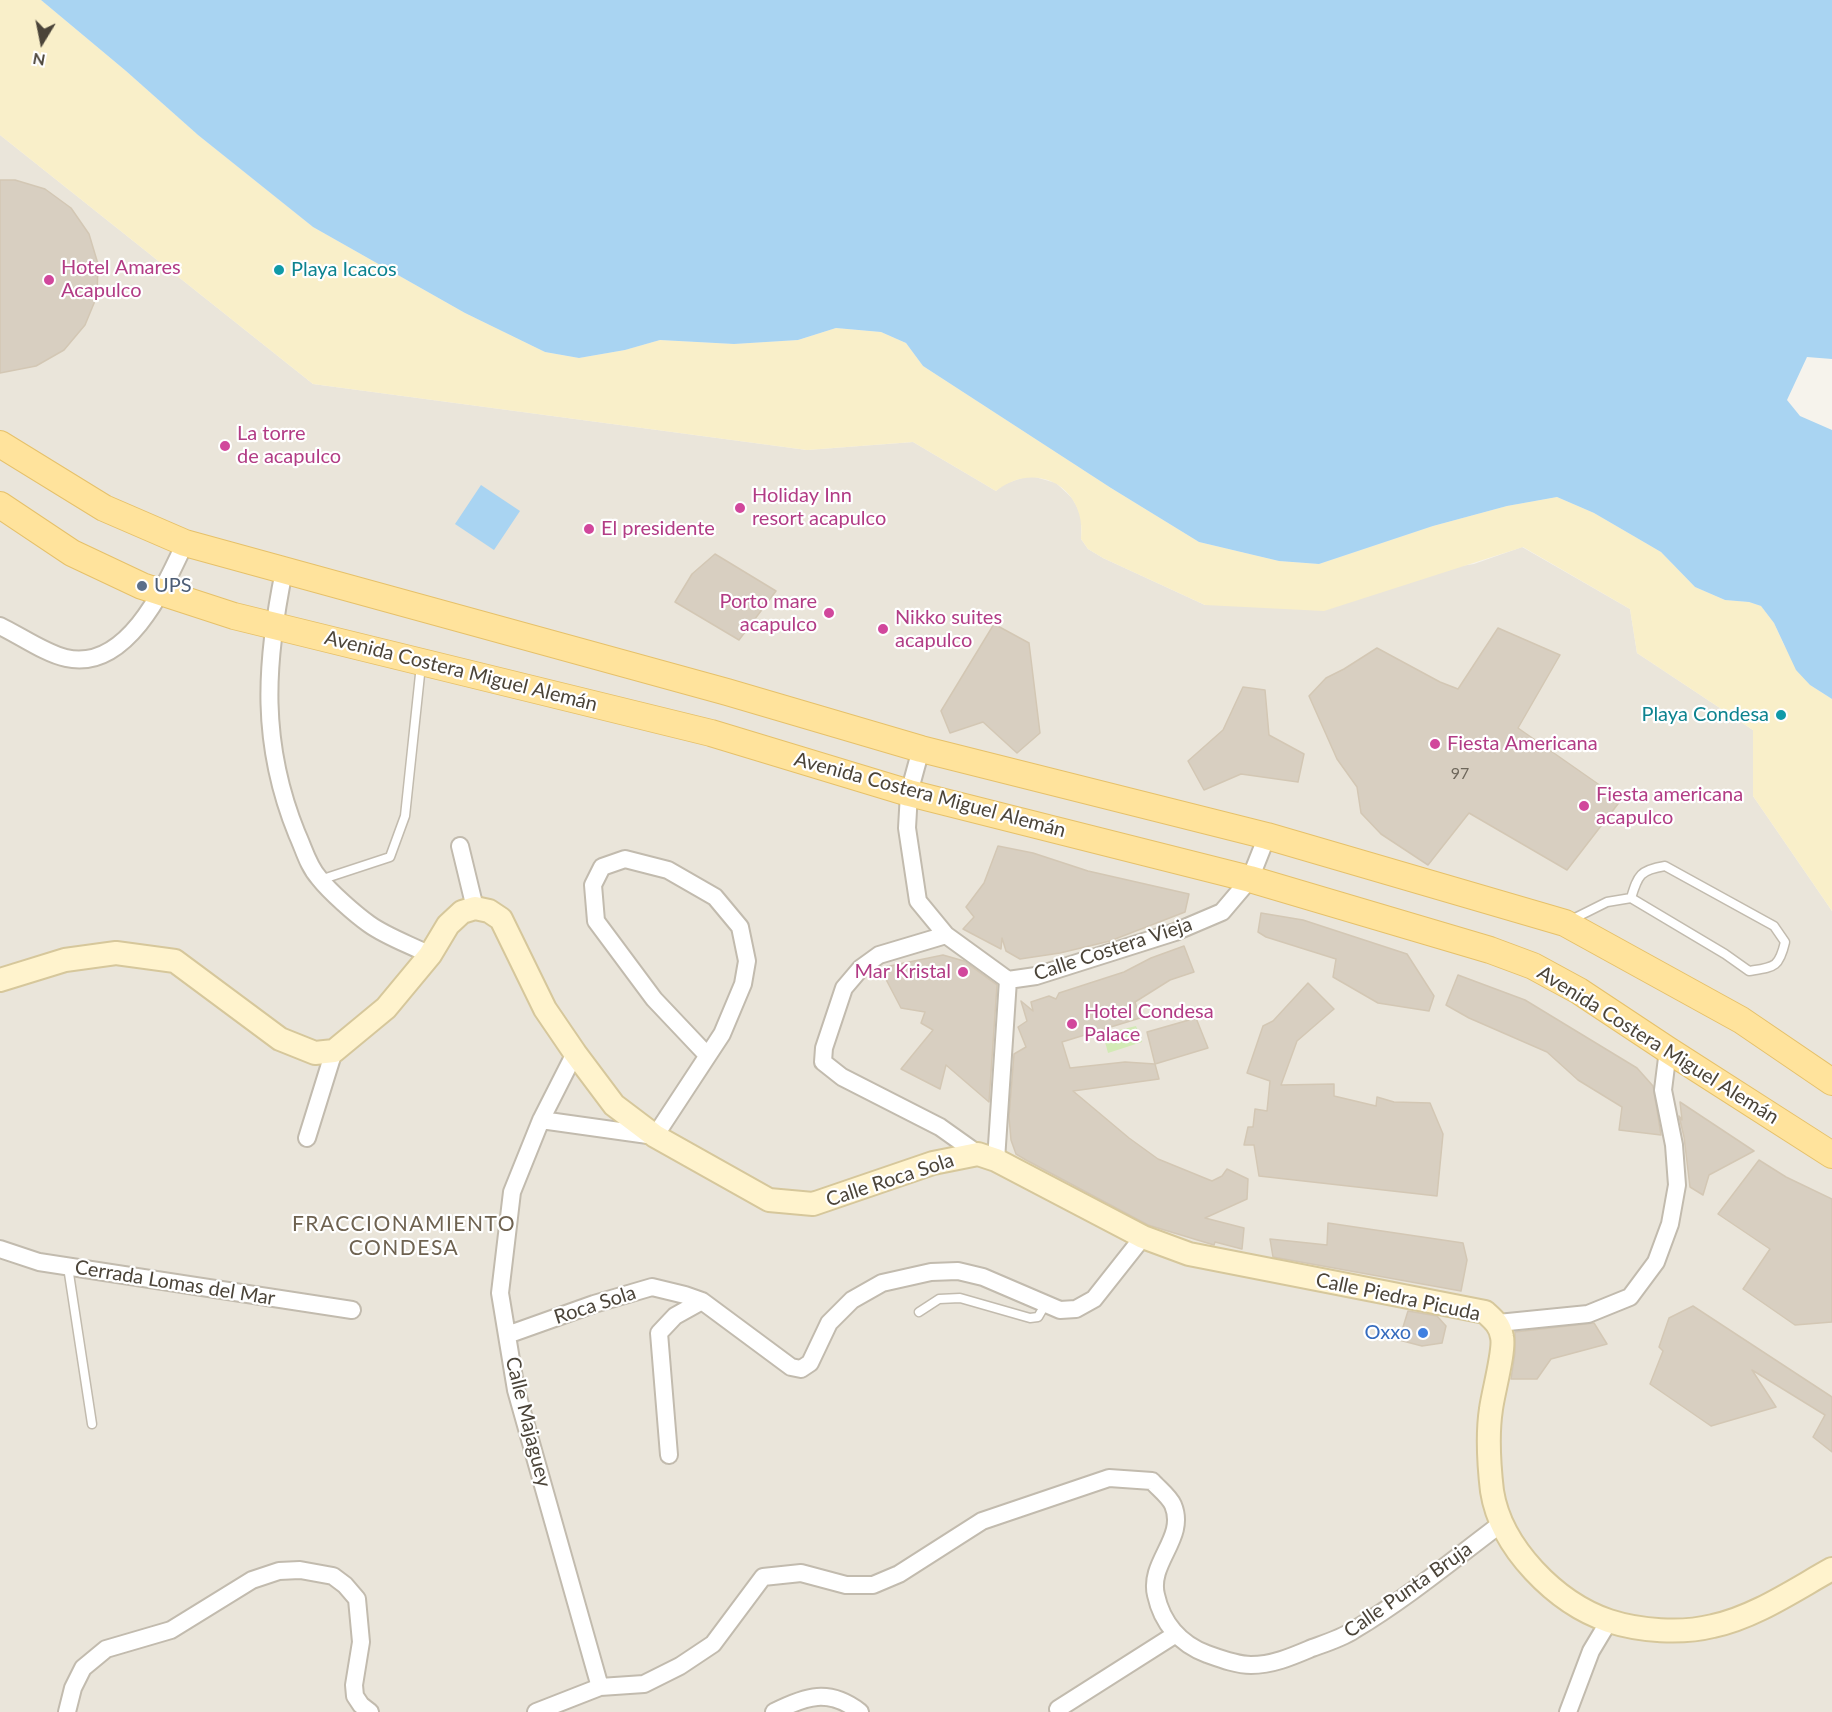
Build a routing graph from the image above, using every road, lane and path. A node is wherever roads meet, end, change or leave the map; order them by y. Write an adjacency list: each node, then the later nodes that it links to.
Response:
1 (0, 444): 3 (main road)
2 (0, 505): 5 (main road, Avenida Costera Miguel Alemán)
3 (185, 543): 4 (main road); 5 (street)
4 (284, 571): 6 (street); 9 (main road)
5 (162, 592): 6 (main road, Avenida Costera Miguel Alemán); 7 (street)
6 (273, 625): 8 (main road, Avenida Costera Miguel Alemán); 14 (street)
7 (0, 626)
8 (421, 662): 10 (main road, Avenida Costera Miguel Alemán); 14 (lane)
9 (921, 749): 10 (street, Calle Costera Vieja); 11 (main road)
10 (909, 793): 13 (main road, Avenida Costera Miguel Alemán); 18 (street, Calle Costera Vieja)
11 (1267, 836): 13 (street, Calle Costera Vieja); 17 (main road)
12 (460, 846): 16 (street)
13 (1250, 879): 21 (street, Calle Costera Vieja); 22 (main road, Avenida Costera Miguel Alemán)
14 (320, 880): 19 (street)
15 (1630, 898): 15 (lane); 17 (lane)
16 (475, 908): 19 (main road); 24 (main road, Calle Roca Sola)
17 (1565, 923): 26 (main road)
18 (946, 935): 21 (street, Calle Costera Vieja); 31 (street, Calle Piedra Picuda)
19 (430, 955): 23 (main road)
20 (0, 980): 23 (main road)
21 (1008, 980): 31 (street)
22 (1668, 1050): 30 (main road, Avenida Costera Miguel Alemán); 39 (street, Calle Piedra Picuda)
23 (334, 1052): 29 (street)
24 (575, 1053): 27 (street, Calle Majaguey); 28 (main road, Calle Roca Sola)
25 (707, 1055): 25 (street); 28 (street)
26 (1832, 1082)
27 (541, 1120): 28 (street); 40 (street, Calle Majaguey)
28 (655, 1136): 31 (main road, Calle Roca Sola)
29 (307, 1138)
30 (1832, 1155)
31 (987, 1157): 32 (main road, Calle Piedra Picuda)
32 (1143, 1237): 36 (street); 39 (main road, Calle Piedra Picuda)
33 (0, 1250): 34 (street, Cerrada Lomas del Mar)
34 (68, 1267): 37 (street, Cerrada Lomas del Mar); 41 (lane)
35 (702, 1302): 36 (street, Roca Sola); 40 (street, Roca Sola); 42 (street)
36 (1045, 1305): 38 (lane)
37 (352, 1310)
38 (919, 1312)
39 (1498, 1323): 43 (main road)
40 (507, 1335): 47 (street, Calle Majaguey)
41 (92, 1424)
42 (669, 1455)
43 (1502, 1523): 45 (main road); 46 (street, Calle Punta Bruja)
44 (1832, 1569): 45 (main road)
45 (1609, 1621): 54 (street)
46 (1176, 1634): 47 (street, Calle Punta Bruja); 48 (street)
47 (600, 1687): 51 (street, Calle Punta Bruja)
48 (1058, 1709)
49 (67, 1712): 50 (street)
50 (370, 1712)
51 (536, 1712)
52 (774, 1712): 53 (street)
53 (860, 1712)
54 (1568, 1712)

